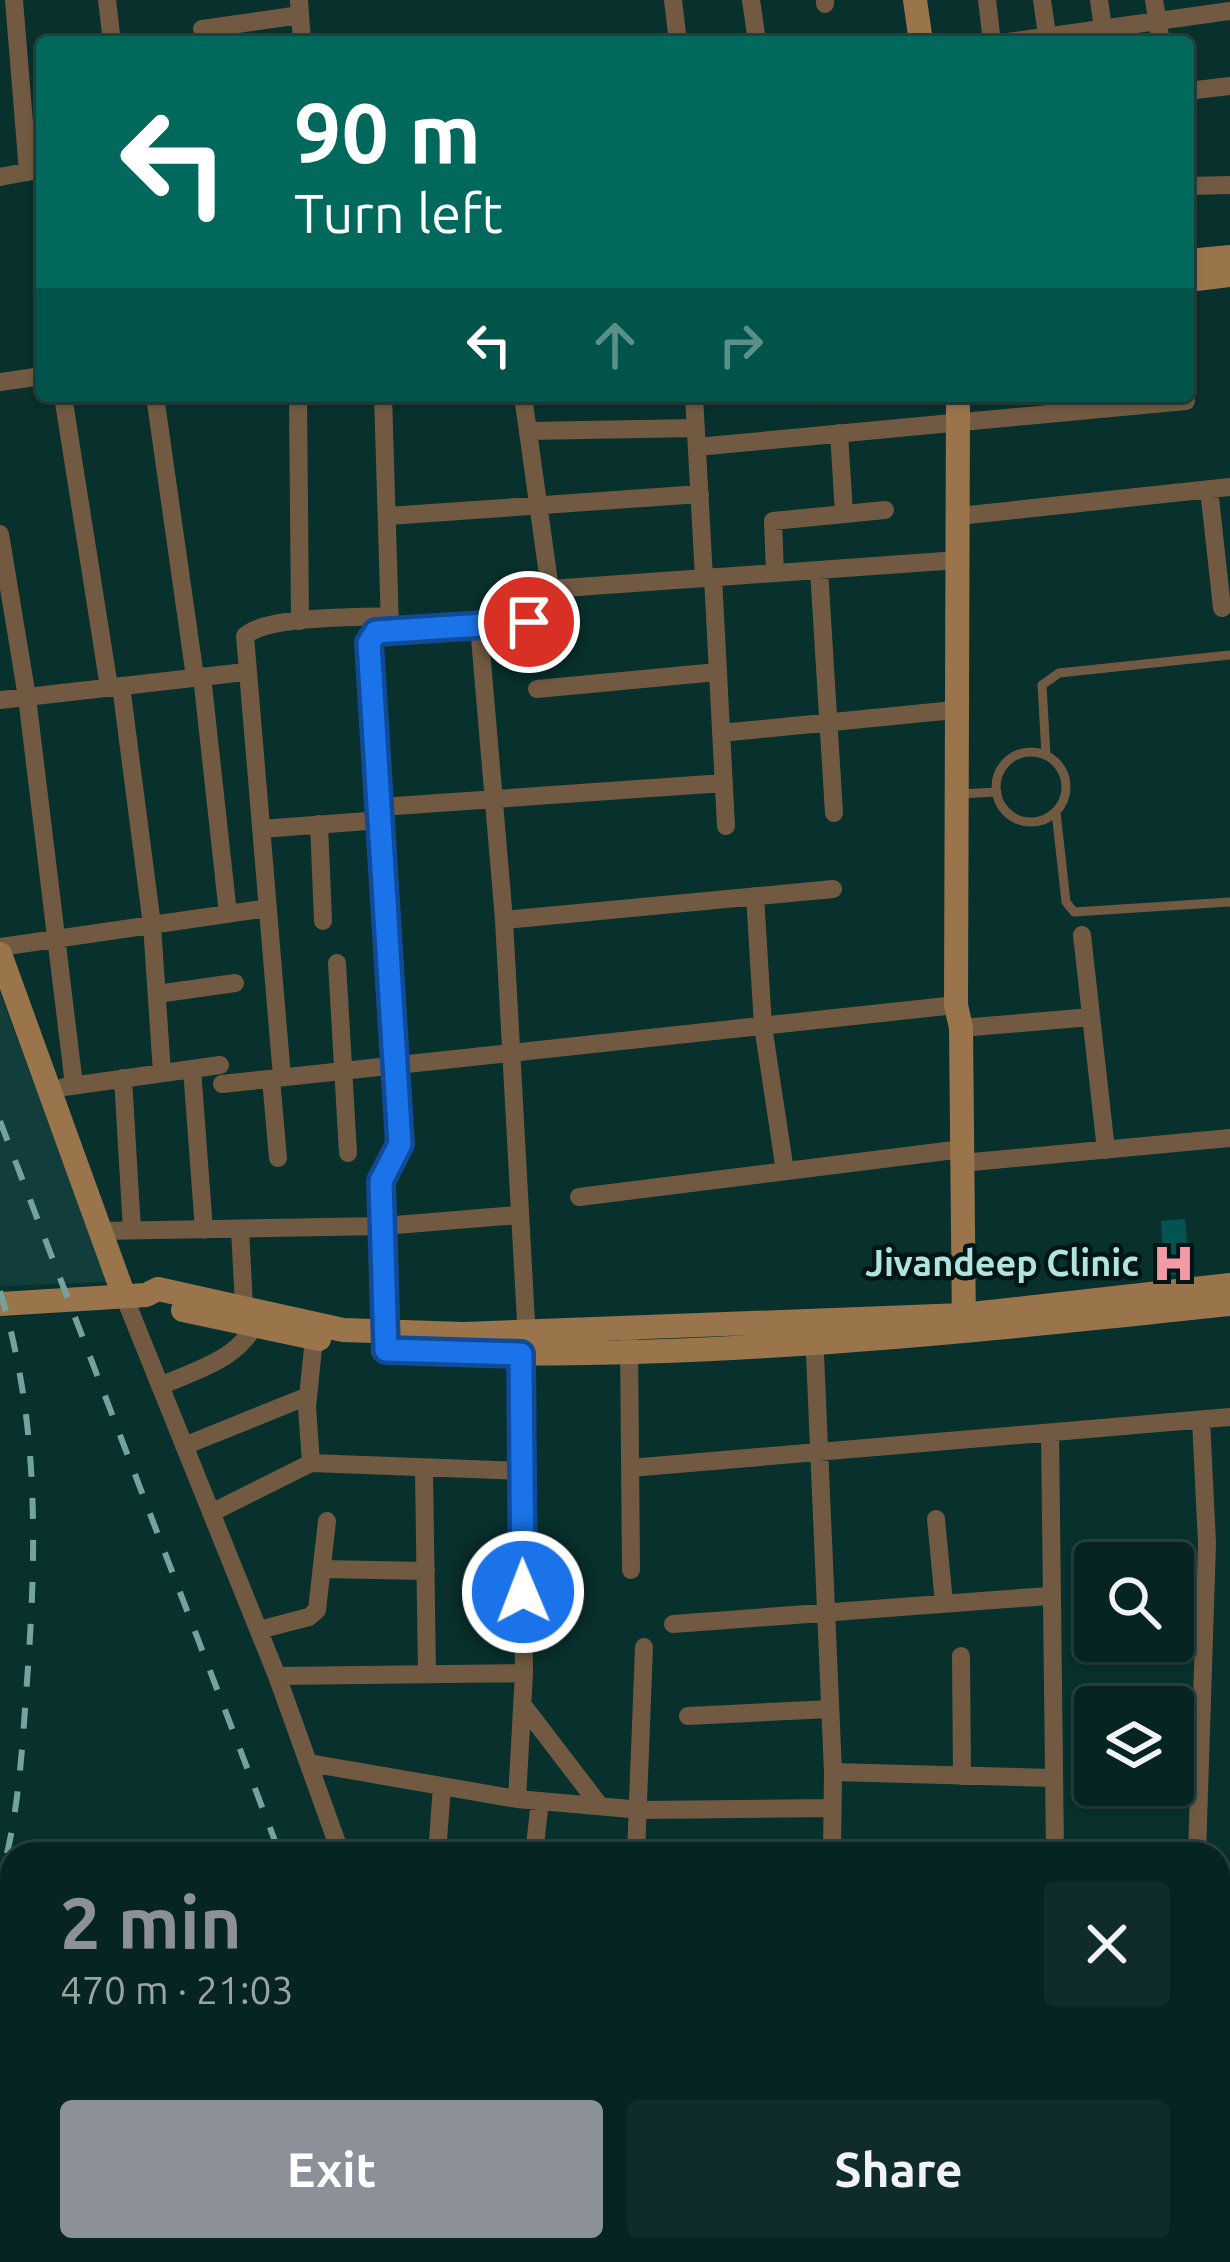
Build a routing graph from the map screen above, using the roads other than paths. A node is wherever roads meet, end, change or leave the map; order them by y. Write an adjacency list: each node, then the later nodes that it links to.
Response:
1 (14, 0): 22 (street)
2 (107, 0): 16 (street)
3 (673, 0): 17 (street)
4 (751, 0): 14 (street)
5 (915, 0): 18 (street)
6 (987, 0): 19 (street)
7 (1042, 0): 20 (street)
8 (1100, 0): 15 (street)
9 (1154, 0): 12 (street)
10 (300, 7): 13 (street)
11 (1230, 11): 12 (street)
12 (1158, 21): 15 (street); 21 (street)
13 (202, 29)
14 (756, 34)
15 (1104, 35)
16 (111, 36)
17 (677, 36)
18 (920, 36)
19 (991, 36)
20 (1047, 36)
21 (1160, 36)
22 (9, 42): 25 (street)
23 (1230, 86): 24 (street)
24 (1194, 90)
25 (35, 171): 26 (street)
26 (0, 177)
27 (1230, 185): 28 (street)
28 (1194, 186)
29 (1230, 257): 30 (street)
30 (1194, 260)
31 (1230, 275): 32 (street)
32 (1194, 279)
33 (36, 377): 34 (street)
34 (0, 382)
35 (64, 402): 67 (street)
36 (156, 402): 66 (street)
37 (298, 402): 60 (street)
38 (383, 402): 51 (street)
39 (524, 402): 43 (street)
40 (694, 402): 45 (street)
41 (1158, 402): 42 (street)
42 (958, 409): 44 (street); 52 (street)
43 (528, 431): 45 (street); 48 (street)
44 (839, 433): 45 (street); 50 (street)
45 (697, 437): 47 (street)
46 (1220, 488): 52 (street); 59 (street)
47 (700, 494): 48 (street); 57 (street)
48 (539, 508): 51 (street); 58 (street)
49 (885, 510): 50 (street)
50 (844, 513): 56 (street)
51 (388, 516): 61 (street)
52 (958, 516): 54 (street)
53 (0, 534): 69 (street)
54 (958, 560): 55 (street); 71 (street)
55 (819, 570): 56 (street); 72 (street)
56 (775, 573): 57 (street)
57 (708, 578): 58 (street); 65 (street)
58 (550, 589): 62 (street)
59 (1222, 608)
60 (300, 621): 61 (street); 64 (street)
61 (390, 624): 62 (street); 80 (street)
62 (479, 626): 78 (street)
63 (1230, 655): 74 (lane)
64 (244, 672): 66 (street); 84 (street)
65 (717, 672): 68 (street); 73 (street)
66 (199, 677): 67 (street); 89 (street)
67 (115, 687): 69 (street); 92 (street)
68 (538, 689)
69 (27, 697): 70 (street); 94 (street)
70 (0, 700)
71 (954, 710): 72 (street); 77 (street)
72 (830, 722): 73 (street); 81 (street)
73 (721, 733): 75 (street)
74 (1046, 755): 76 (lane); 79 (lane)
75 (724, 783): 78 (street); 83 (street)
76 (997, 792): 77 (lane); 79 (lane)
77 (955, 795): 99 (street)
78 (496, 800): 80 (street); 90 (street)
79 (1056, 812): 87 (lane)
80 (381, 813): 82 (street); 103 (street)
81 (834, 813)
82 (319, 824): 84 (street); 91 (street)
83 (726, 826)
84 (261, 829): 88 (street)
85 (832, 889): 86 (street)
86 (755, 896): 90 (street); 101 (street)
87 (1230, 902)
88 (268, 908): 89 (street); 108 (street)
89 (228, 914): 92 (street)
90 (504, 920): 102 (street)
91 (323, 921)
92 (152, 925): 94 (street); 98 (street)
93 (1082, 934): 100 (street)
94 (56, 938): 95 (street); 109 (street)
95 (0, 951): 110 (street)
96 (337, 963): 105 (street)
97 (235, 983): 98 (street)
98 (157, 994): 106 (street)
99 (958, 1016): 100 (street); 101 (street); 114 (street)
100 (1091, 1017): 112 (street)
101 (763, 1026): 102 (street); 116 (street)
102 (512, 1053): 103 (street); 118 (street)
103 (394, 1066): 105 (street); 119 (street)
104 (192, 1069): 106 (street); 108 (street); 121 (street)
105 (342, 1071): 108 (street); 113 (street)
106 (162, 1073): 107 (street)
107 (123, 1078): 109 (street); 123 (street)
108 (277, 1078): 115 (street)
109 (74, 1085): 110 (street)
110 (48, 1089): 122 (street)
111 (1230, 1138): 112 (street)
112 (1106, 1150): 114 (street)
113 (347, 1153)
114 (962, 1156): 116 (street); 130 (street)
115 (278, 1158)
116 (785, 1171): 117 (street)
117 (578, 1197)
118 (518, 1215): 119 (street); 135 (street)
119 (382, 1226): 120 (street); 134 (street)
120 (240, 1229): 121 (street); 129 (street)
121 (204, 1230): 123 (street)
122 (100, 1231): 123 (street); 125 (street)
123 (132, 1231)
124 (1230, 1285): 127 (street)
125 (135, 1296): 126 (street); 129 (street); 136 (street)
126 (0, 1304)
127 (1145, 1304): 128 (street); 130 (street)
128 (1230, 1304)
129 (253, 1315): 132 (street); 134 (street); 136 (street)
130 (964, 1324): 131 (street)
131 (814, 1333): 133 (street); 142 (street)
132 (314, 1338): 134 (street); 137 (street)
133 (629, 1340): 135 (street); 144 (street)
134 (386, 1342): 135 (street)
135 (525, 1347): 146 (street)
136 (160, 1386): 141 (street)
137 (308, 1396): 141 (street); 143 (street)
138 (1230, 1417): 139 (street)
139 (1201, 1420): 140 (street); 150 (street)
140 (1050, 1433): 142 (street); 155 (street)
141 (184, 1446): 147 (street)
142 (820, 1453): 144 (street); 157 (street)
143 (311, 1463): 145 (street); 147 (street)
144 (630, 1468): 153 (street)
145 (424, 1470): 146 (street); 154 (street)
146 (521, 1471): 162 (street)
147 (211, 1513): 159 (street)
148 (936, 1519): 156 (street)
149 (326, 1521): 152 (street)
150 (1208, 1543): 151 (street); 168 (street)
151 (1230, 1545)
152 (322, 1569): 154 (street); 159 (street)
153 (631, 1570)
154 (426, 1571): 163 (street)
155 (1048, 1596): 156 (street); 173 (street)
156 (944, 1603): 157 (street)
157 (825, 1612): 158 (street); 166 (street)
158 (673, 1624)
159 (259, 1630): 164 (street)
160 (644, 1647): 181 (street)
161 (962, 1656): 172 (street)
162 (524, 1673): 163 (street); 165 (street)
163 (428, 1674): 164 (street)
164 (278, 1676): 170 (street)
165 (522, 1704): 177 (street); 179 (street)
166 (830, 1709): 169 (street); 171 (street)
167 (1194, 1709): 168 (street)
168 (1202, 1709): 175 (street)
169 (688, 1716)
170 (309, 1763): 176 (street); 182 (street)
171 (833, 1772): 172 (street); 180 (street)
172 (962, 1776): 173 (street)
173 (1054, 1778): 187 (street)
174 (1194, 1785): 175 (street)
175 (1199, 1785): 188 (street)
176 (442, 1786): 177 (street); 183 (street)
177 (517, 1799): 178 (street)
178 (540, 1801): 179 (street); 184 (street)
179 (600, 1806): 181 (street)
180 (832, 1808): 181 (street); 186 (street)
181 (641, 1810): 185 (street)
182 (337, 1842)
183 (438, 1842)
184 (535, 1842)
185 (637, 1842)
186 (832, 1842)
187 (1054, 1842)
188 (1197, 1842)

